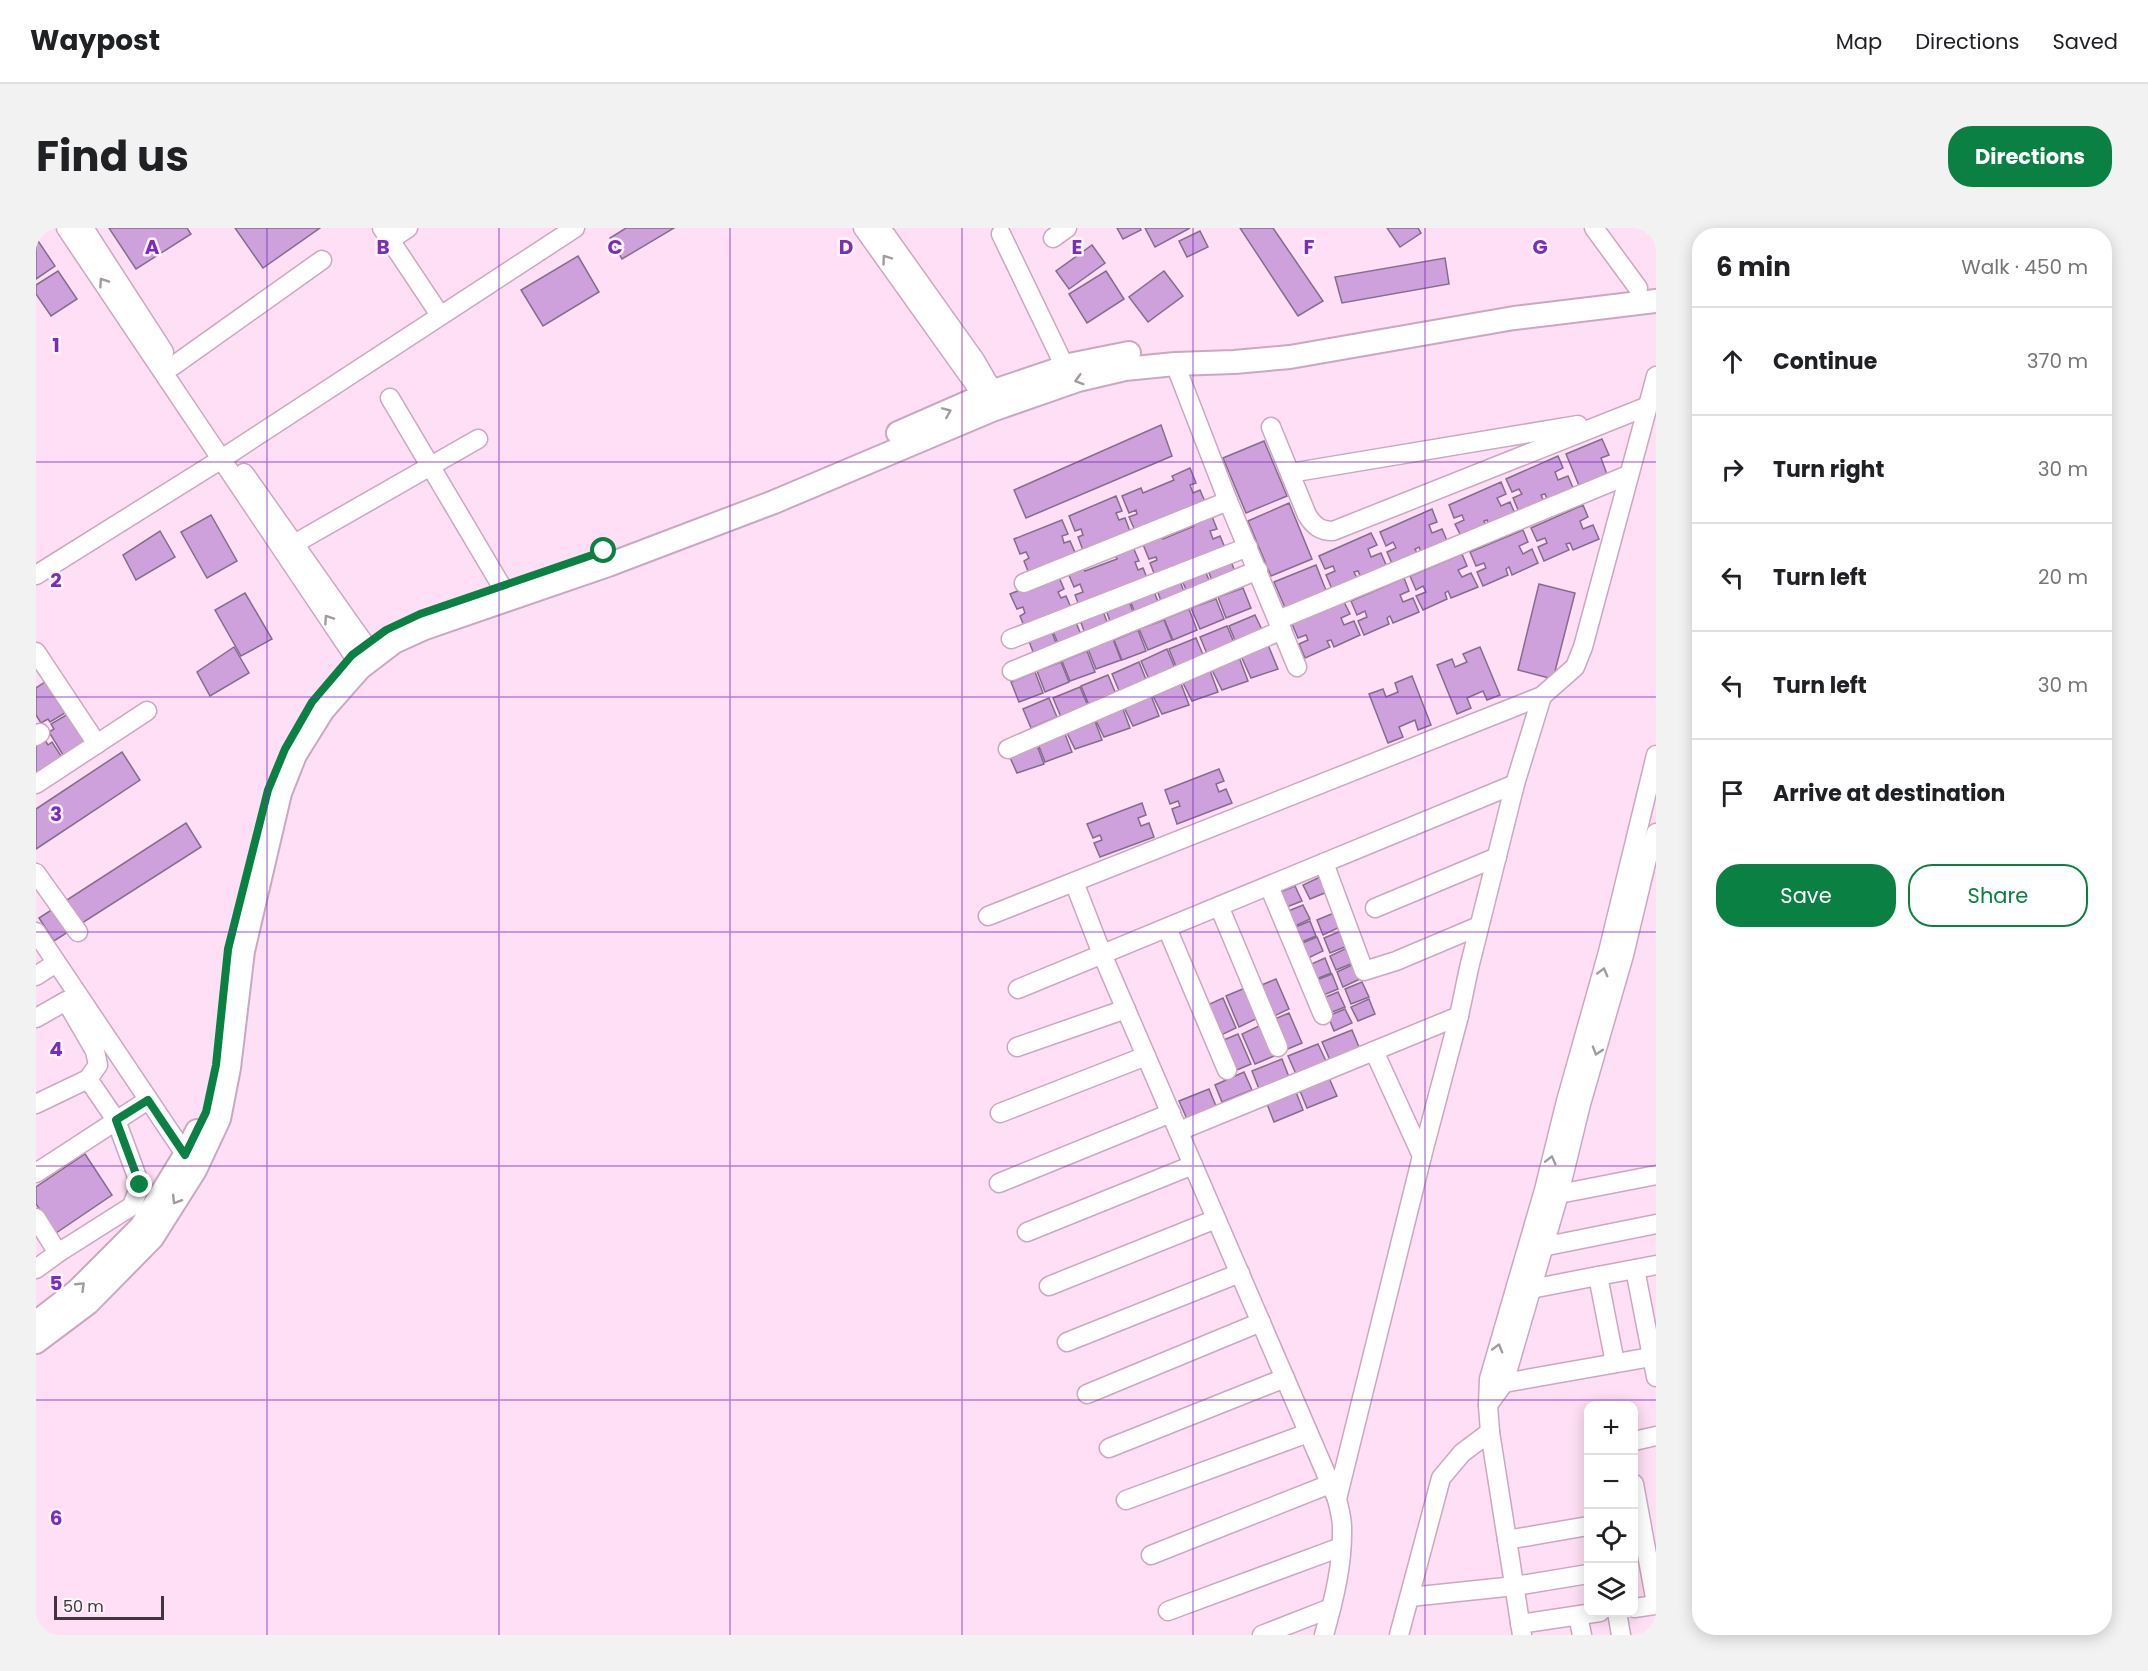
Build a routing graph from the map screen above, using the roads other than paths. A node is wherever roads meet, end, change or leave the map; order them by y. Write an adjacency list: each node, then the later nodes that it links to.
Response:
1 (66, 228): 23 (street, one-way to 1)
2 (84, 228): 14 (street)
3 (408, 228): 8 (street)
4 (575, 228): 12 (street)
5 (863, 228): 18 (street, one-way to 5)
6 (881, 228): 18 (street)
7 (1594, 228): 11 (street)
8 (386, 234): 12 (street)
9 (1001, 234): 15 (street)
10 (322, 260): 14 (street)
11 (1650, 292): 13 (main road); 15 (main road)
12 (440, 315): 23 (street)
13 (1175, 364): 18 (main road, one-way to 18); 27 (street)
14 (173, 366): 23 (street)
15 (1065, 367): 18 (main road)
16 (1656, 376): 19 (street)
17 (390, 398): 24 (street)
18 (994, 401): 33 (main road, one-way to 18); 37 (main road)
19 (1648, 405): 20 (street); 26 (street)
20 (1612, 420): 25 (street); 25 (street)
21 (1271, 427): 25 (street)
22 (478, 439): 24 (street)
23 (225, 456): 28 (street); 31 (street); 37 (street, one-way to 23)
24 (430, 466): 28 (street); 33 (street)
25 (1290, 473)
26 (1629, 475): 34 (street); 40 (street)
27 (1228, 501): 29 (street); 32 (street)
28 (294, 544): 37 (street)
29 (1248, 547): 30 (street); 35 (street)
30 (1258, 570): 34 (street); 39 (street)
31 (36, 575)
32 (1024, 584)
33 (502, 587): 37 (main road)
34 (1280, 625): 38 (street); 43 (street)
35 (1011, 639)
36 (36, 652): 42 (street)
37 (363, 656): 83 (main road)
38 (1297, 666)
39 (1012, 671)
40 (1542, 696): 46 (street); 52 (street)
41 (147, 711): 42 (street)
42 (97, 744): 45 (street)
43 (1008, 749)
44 (1656, 755): 112 (street, one-way to 44)
45 (36, 784)
46 (1515, 784): 49 (street); 50 (street)
47 (1656, 833): 48 (street)
48 (1652, 854): 54 (street)
49 (1497, 857): 56 (street); 58 (street)
50 (1324, 863): 53 (street); 58 (street)
51 (36, 873): 61 (street)
52 (1074, 882): 57 (street); 62 (street)
53 (1269, 886): 55 (street); 67 (street)
54 (1648, 890): 88 (street, one-way to 88)
55 (1219, 906): 59 (street); 71 (street)
56 (1375, 908)
57 (988, 916)
58 (1479, 926): 68 (street)
59 (1167, 928): 62 (street); 74 (street)
60 (36, 932): 63 (street)
61 (78, 932)
62 (1102, 954): 65 (street); 66 (street)
63 (56, 963): 64 (street); 76 (street)
64 (36, 976)
65 (1018, 989)
66 (1126, 1010): 70 (street); 73 (street)
67 (1323, 1015)
68 (1459, 1016): 72 (street); 82 (street)
69 (36, 1018): 75 (street)
70 (1017, 1047)
71 (1278, 1047)
72 (1374, 1051): 81 (street); 82 (street)
73 (1146, 1056): 78 (street); 79 (street)
74 (1227, 1070)
75 (88, 1079): 77 (street); 80 (street)
76 (148, 1100): 80 (street); 83 (street)
77 (36, 1104)
78 (1000, 1113)
79 (1171, 1113): 81 (street); 87 (street)
80 (116, 1120): 85 (street); 94 (street)
81 (1179, 1131): 84 (street)
82 (1422, 1156): 118 (street)
83 (190, 1163): 103 (main road, one-way to 83); 104 (main road, one-way to 104)
84 (1193, 1165): 90 (street); 92 (street)
85 (36, 1173)
86 (1656, 1175): 88 (street)
87 (999, 1183)
88 (1559, 1194): 93 (street)
89 (36, 1218): 94 (street)
90 (1216, 1219): 98 (street); 100 (street)
91 (1656, 1224): 93 (street)
92 (1027, 1232)
93 (1542, 1246): 101 (street)
94 (58, 1252): 96 (street)
95 (1656, 1265): 97 (street)
96 (36, 1269)
97 (1635, 1269): 99 (street); 106 (street)
98 (1240, 1273): 102 (street); 105 (street)
99 (1598, 1276): 101 (street); 107 (street)
100 (1049, 1286)
101 (1531, 1289): 110 (street)
102 (1261, 1322): 109 (street); 111 (street)
103 (36, 1323)
104 (36, 1342)
105 (1067, 1342)
106 (1654, 1356): 107 (street); 108 (street)
107 (1615, 1363): 110 (street)
108 (1656, 1377)
109 (1285, 1378): 114 (street); 117 (street)
110 (1504, 1383): 112 (street)
111 (1087, 1394)
112 (1488, 1405): 113 (street)
113 (1490, 1432): 122 (street); 128 (street)
114 (1308, 1433): 118 (street); 119 (street)
115 (1656, 1436): 116 (street)
116 (1638, 1441)
117 (1109, 1448)
118 (1334, 1491): 123 (street); 124 (street)
119 (1126, 1500)
120 (1638, 1526): 125 (street)
121 (1584, 1527): 122 (street)
122 (1507, 1540): 127 (street)
123 (1341, 1547): 131 (street); 132 (street)
124 (1151, 1555)
125 (1646, 1564): 129 (street)
126 (1584, 1575): 127 (street)
127 (1515, 1586): 128 (street); 136 (street)
128 (1410, 1597): 139 (street)
129 (1656, 1604): 130 (street)
130 (1638, 1607)
131 (1331, 1608): 137 (street); 138 (street)
132 (1168, 1611)
133 (1584, 1615): 134 (street)
134 (1578, 1616): 136 (street); 140 (street)
135 (1618, 1617): 141 (street)
136 (1521, 1630)
137 (1262, 1635)
138 (1324, 1635)
139 (1399, 1635)
140 (1582, 1635)
141 (1621, 1635)

